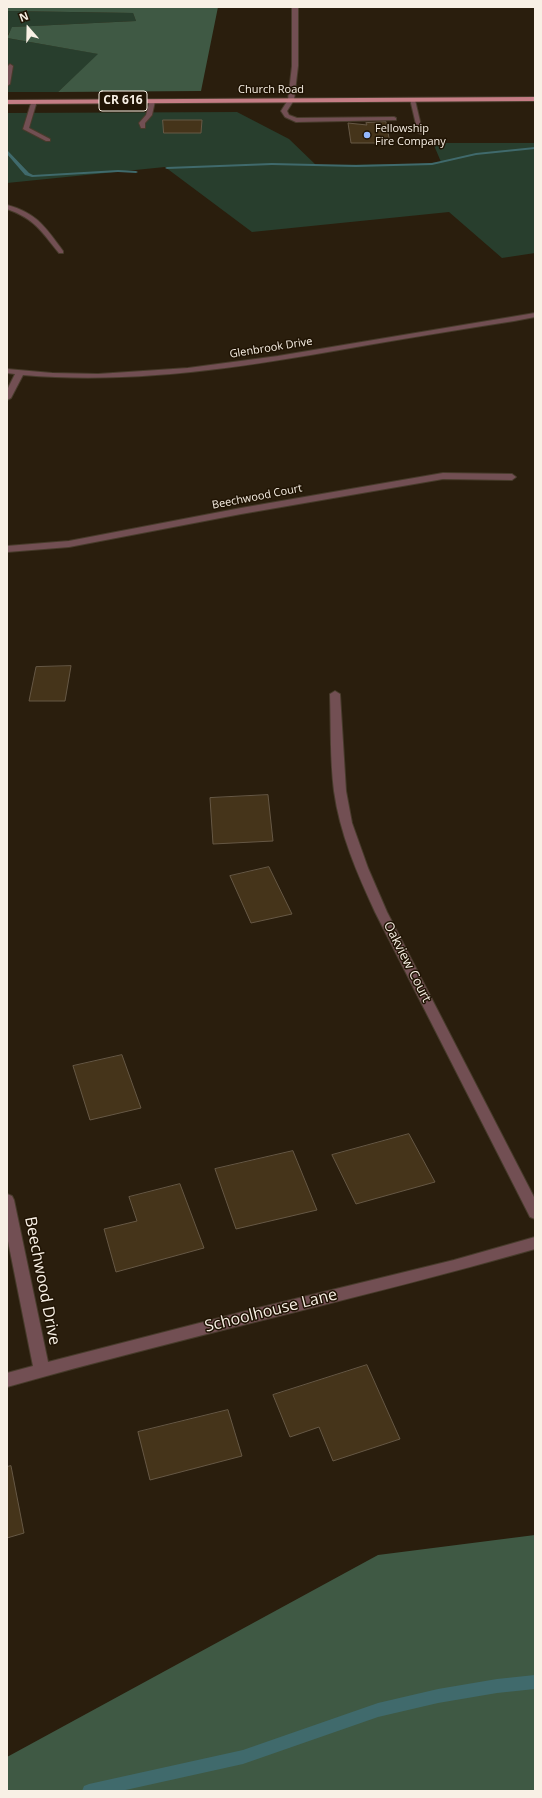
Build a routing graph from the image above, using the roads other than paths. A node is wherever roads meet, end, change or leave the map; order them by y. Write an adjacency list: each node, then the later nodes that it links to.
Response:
1 (295, 7): 5 (street)
2 (10, 66): 3 (street)
3 (7, 84)
4 (535, 99): 6 (main road, Church Road / CR 616)
5 (291, 100): 6 (main road, Church Road / CR 616); 7 (main road, Church Road / CR 616); 10 (street)
6 (412, 100): 12 (street)
7 (152, 101): 9 (main road, Church Road / CR 616); 11 (street)
8 (7, 102): 9 (main road, Church Road / CR 616)
9 (34, 102): 13 (street)
10 (394, 119)
11 (143, 127)
12 (421, 133)
13 (48, 140)
14 (7, 207): 15 (street)
15 (61, 252)
16 (535, 315): 18 (street, Glenbrook Drive)
17 (7, 371): 18 (street, Glenbrook Drive)
18 (20, 372): 19 (street)
19 (7, 398)
20 (512, 477): 21 (street, Beechwood Court)
21 (7, 550)
22 (335, 694): 24 (street, Oakview Court)
23 (7, 1200): 26 (street, Beechwood Drive)
24 (535, 1213)
25 (535, 1243): 26 (street, Schoolhouse Lane)
26 (42, 1370): 27 (street, Schoolhouse Lane)
27 (7, 1380)

